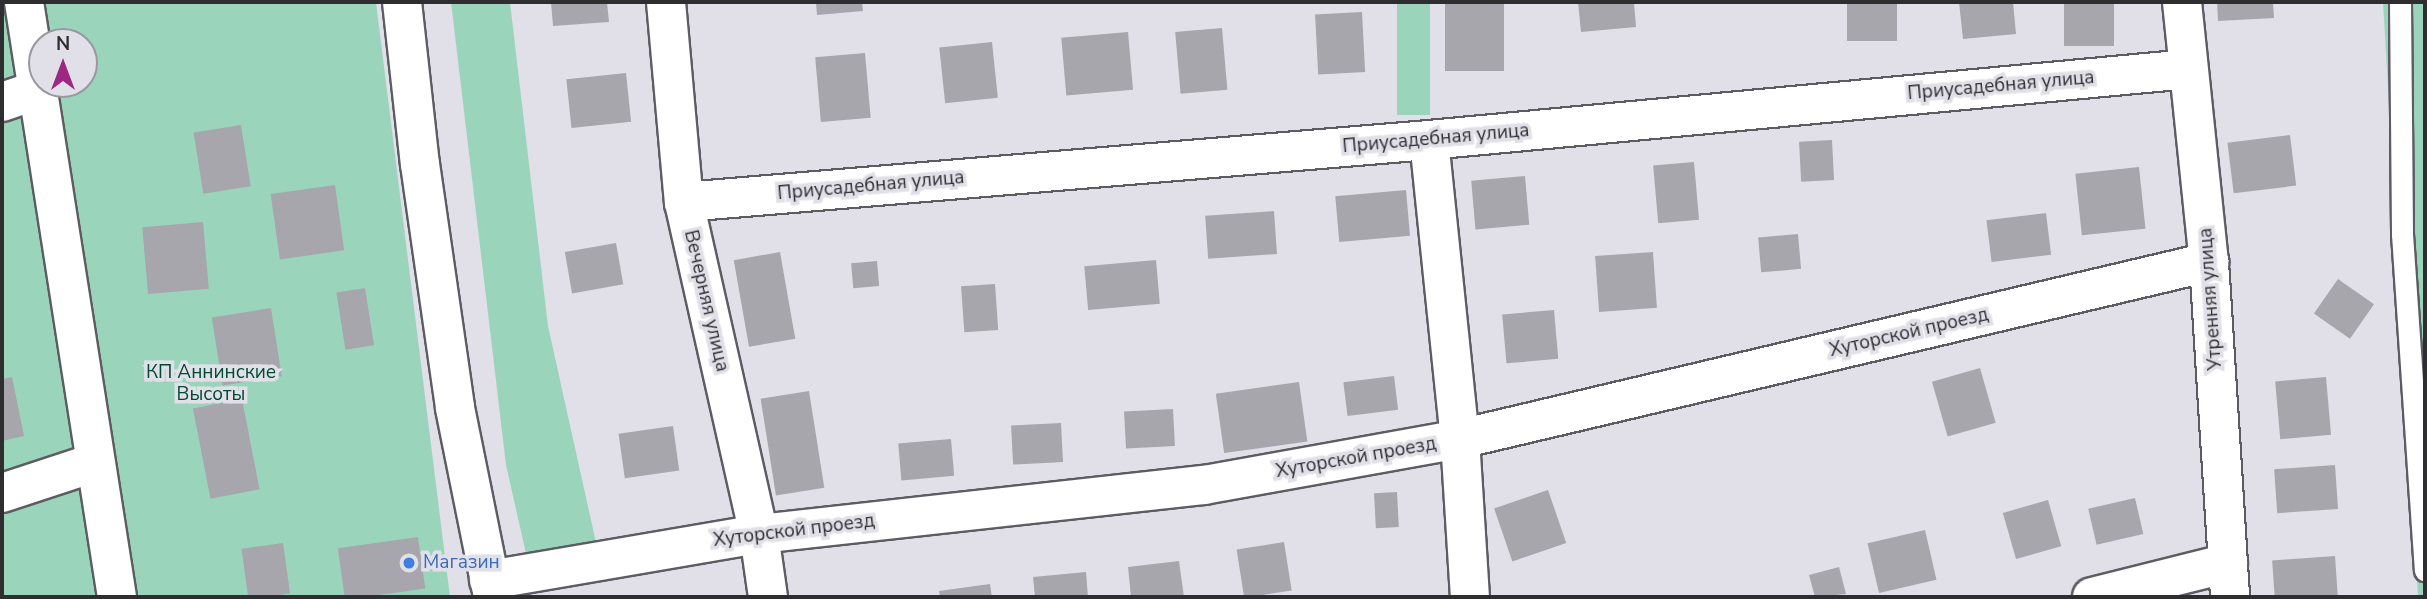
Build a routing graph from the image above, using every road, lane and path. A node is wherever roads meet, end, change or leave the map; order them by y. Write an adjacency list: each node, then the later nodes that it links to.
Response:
1 (24, 2): 7 (street)
2 (402, 2): 17 (street)
3 (666, 2): 9 (street, Вечерняя улица)
4 (2182, 2): 6 (street, Утренняя улица)
5 (2400, 2): 15 (lane)
6 (2188, 69): 8 (street, Приусадебная улица); 10 (street, Утренняя улица)
7 (19, 96): 12 (street)
8 (1429, 140): 9 (street, Приусадебная улица); 11 (street)
9 (684, 202): 14 (street, Вечерняя улица)
10 (2209, 262): 11 (street, Хуторской проезд); 16 (street, Утренняя улица)
11 (1460, 439): 14 (street, Хуторской проезд); 20 (street)
12 (93, 463): 13 (street); 18 (street)
13 (2, 493)
14 (759, 534): 17 (street, Хуторской проезд); 19 (street, Вечерняя улица)
15 (2425, 570)
16 (2229, 580): 21 (street)
17 (491, 589)
18 (117, 597)
19 (768, 597)
20 (1470, 597)
21 (2092, 597)

